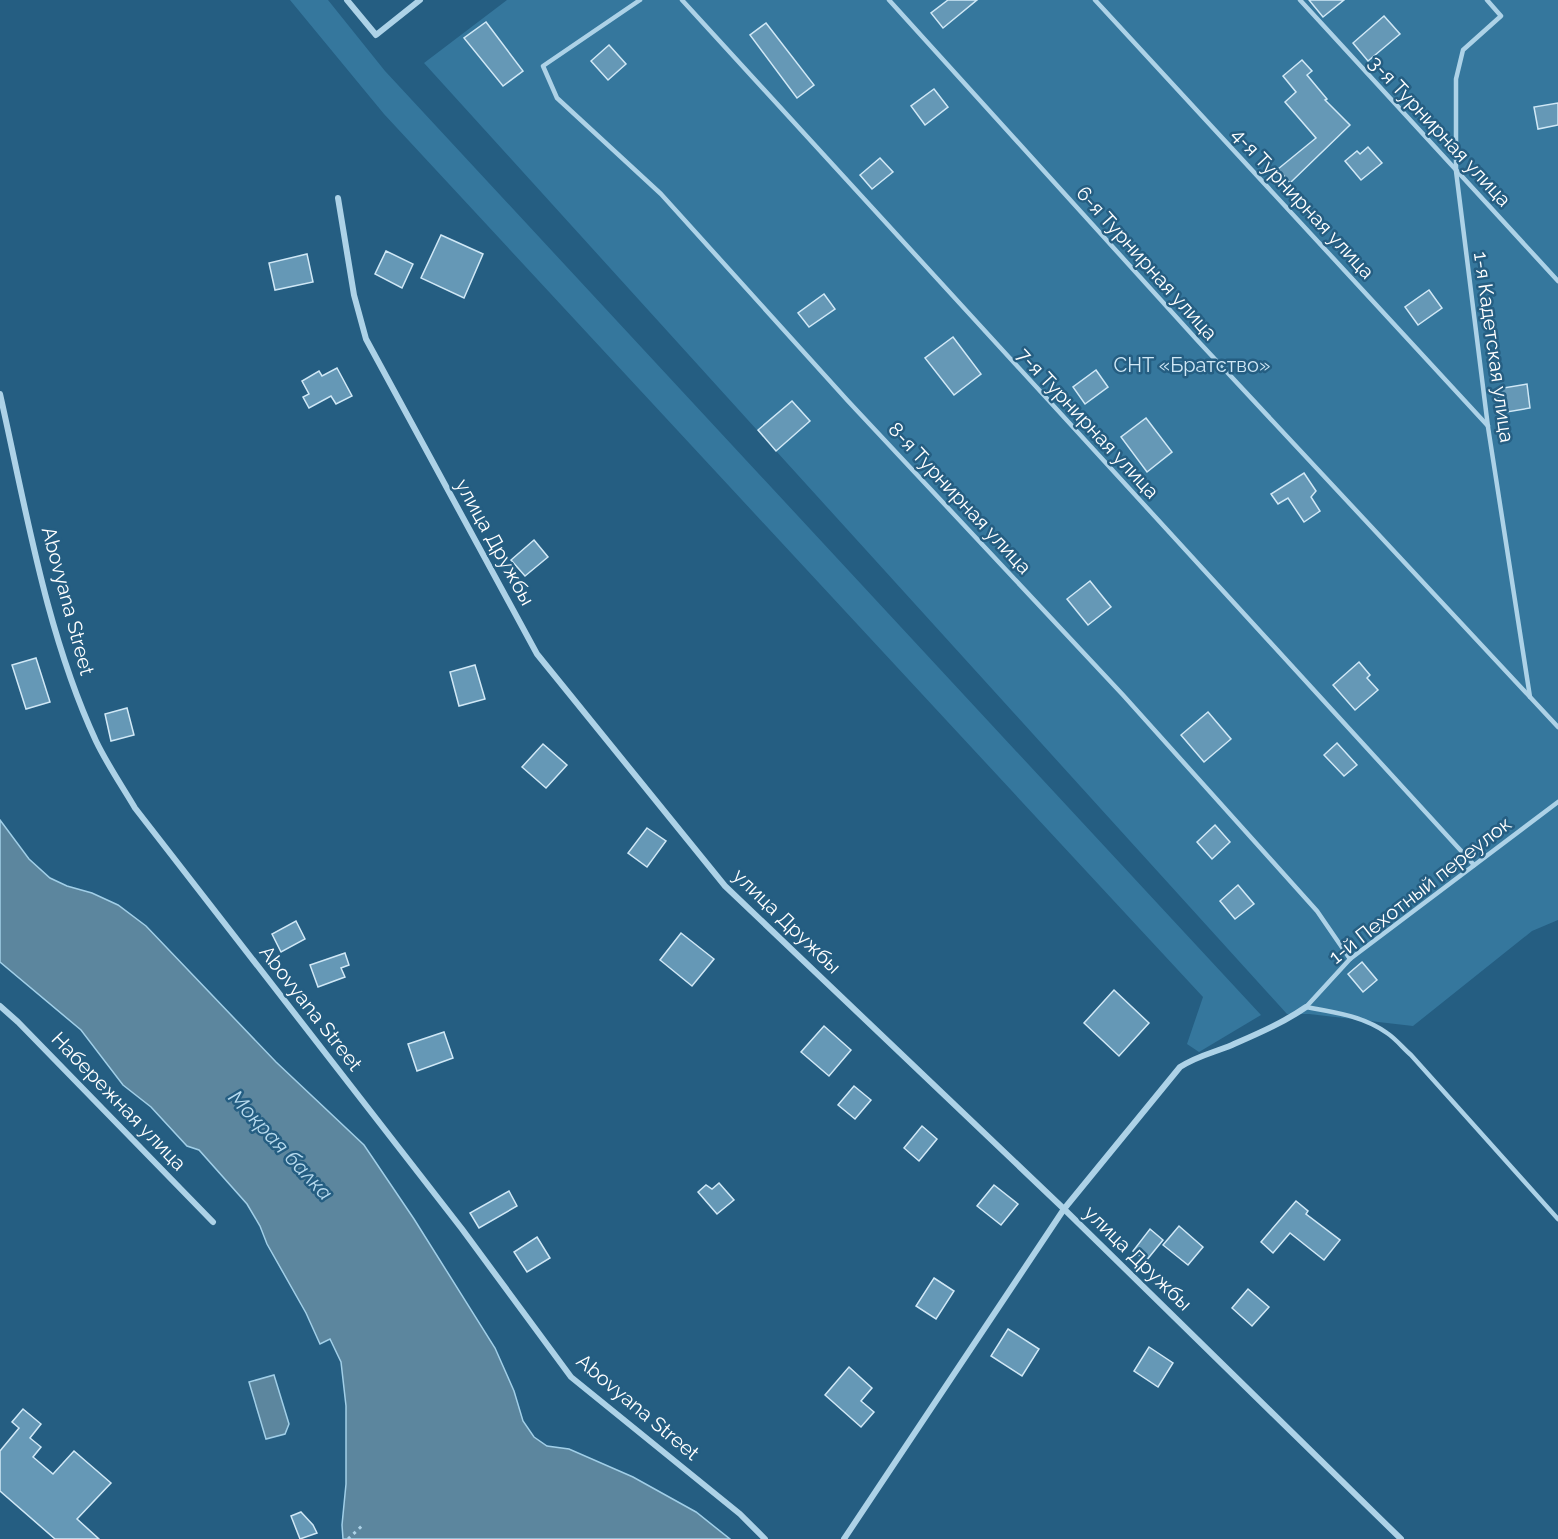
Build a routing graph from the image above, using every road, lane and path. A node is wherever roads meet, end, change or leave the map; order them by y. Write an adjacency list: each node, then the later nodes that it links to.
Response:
1 (347, 0): 2 (street)
2 (420, 0)
3 (640, 0): 18 (lane, 8-я Турнирная улица)
4 (682, 0): 17 (lane, 7-я Турнирная улица)
5 (889, 0): 14 (lane, 6-я Турнирная улица)
6 (1095, 0): 13 (lane, 4-я Турнирная улица)
7 (1300, 0): 9 (lane, 3-я Турнирная улица)
8 (1487, 0): 9 (lane, 1-я Кадетская улица)
9 (1456, 171): 11 (lane, 3-я Турнирная улица); 13 (lane, 1-я Кадетская улица)
10 (338, 198): 21 (street, улица Дружбы)
11 (1558, 281)
12 (0, 394): 26 (street, Abovyana Street)
13 (1488, 427): 14 (lane, 1-я Кадетская улица)
14 (1530, 697): 15 (lane, 6-я Турнирная улица)
15 (1558, 727)
16 (1558, 801): 17 (lane, 1-й Пехотный переулок)
17 (1474, 865): 18 (lane, 1-й Пехотный переулок)
18 (1350, 959): 20 (lane, 1-й Пехотный переулок)
19 (0, 1006): 23 (street, Набережная улица)
20 (1306, 1007): 21 (street); 22 (lane)
21 (1064, 1209): 27 (street); 28 (street, улица Дружбы)
22 (1558, 1219)
23 (213, 1221)
24 (364, 1524): 25 (path)
25 (348, 1539)
26 (765, 1539)
27 (844, 1539)
28 (1401, 1539)

